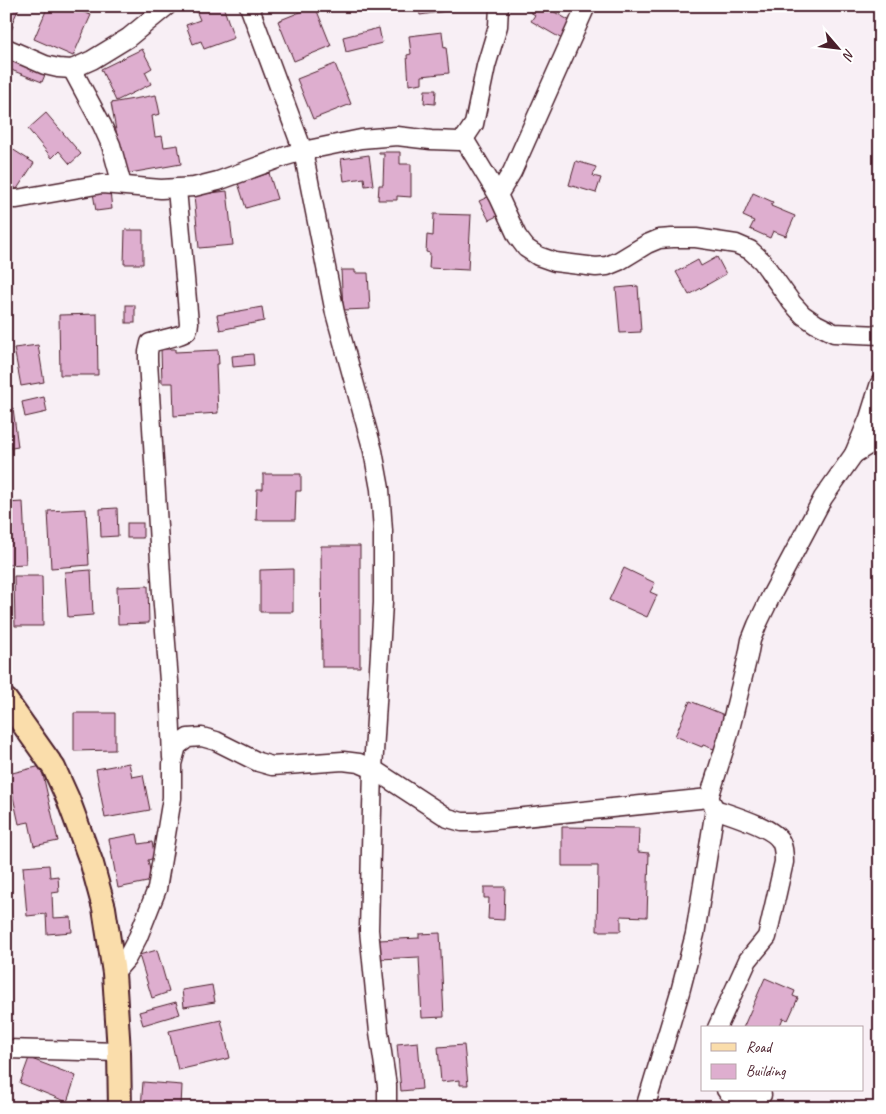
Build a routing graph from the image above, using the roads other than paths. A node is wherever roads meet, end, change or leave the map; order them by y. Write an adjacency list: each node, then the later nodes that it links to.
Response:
1 (167, 6): 6 (street)
2 (499, 6): 7 (street)
3 (586, 6): 11 (street)
4 (251, 7): 8 (street)
5 (6, 48): 6 (street)
6 (72, 69): 9 (street)
7 (464, 139): 8 (street); 11 (street)
8 (303, 151): 10 (street); 19 (street)
9 (122, 185): 10 (street); 12 (street)
10 (177, 189): 18 (street)
11 (498, 195): 13 (street)
12 (6, 199)
13 (880, 335)
14 (880, 383): 16 (street)
15 (880, 438): 16 (street)
16 (854, 454): 20 (street)
17 (6, 700): 21 (main road)
18 (172, 764): 19 (street); 21 (street)
19 (373, 769): 20 (street); 28 (street)
20 (712, 803): 22 (street); 29 (street)
21 (114, 974): 24 (main road)
22 (718, 1026)
23 (6, 1049): 24 (street)
24 (119, 1052): 27 (main road)
25 (728, 1092): 26 (street)
26 (762, 1095)
27 (120, 1108)
28 (387, 1108)
29 (645, 1108)

